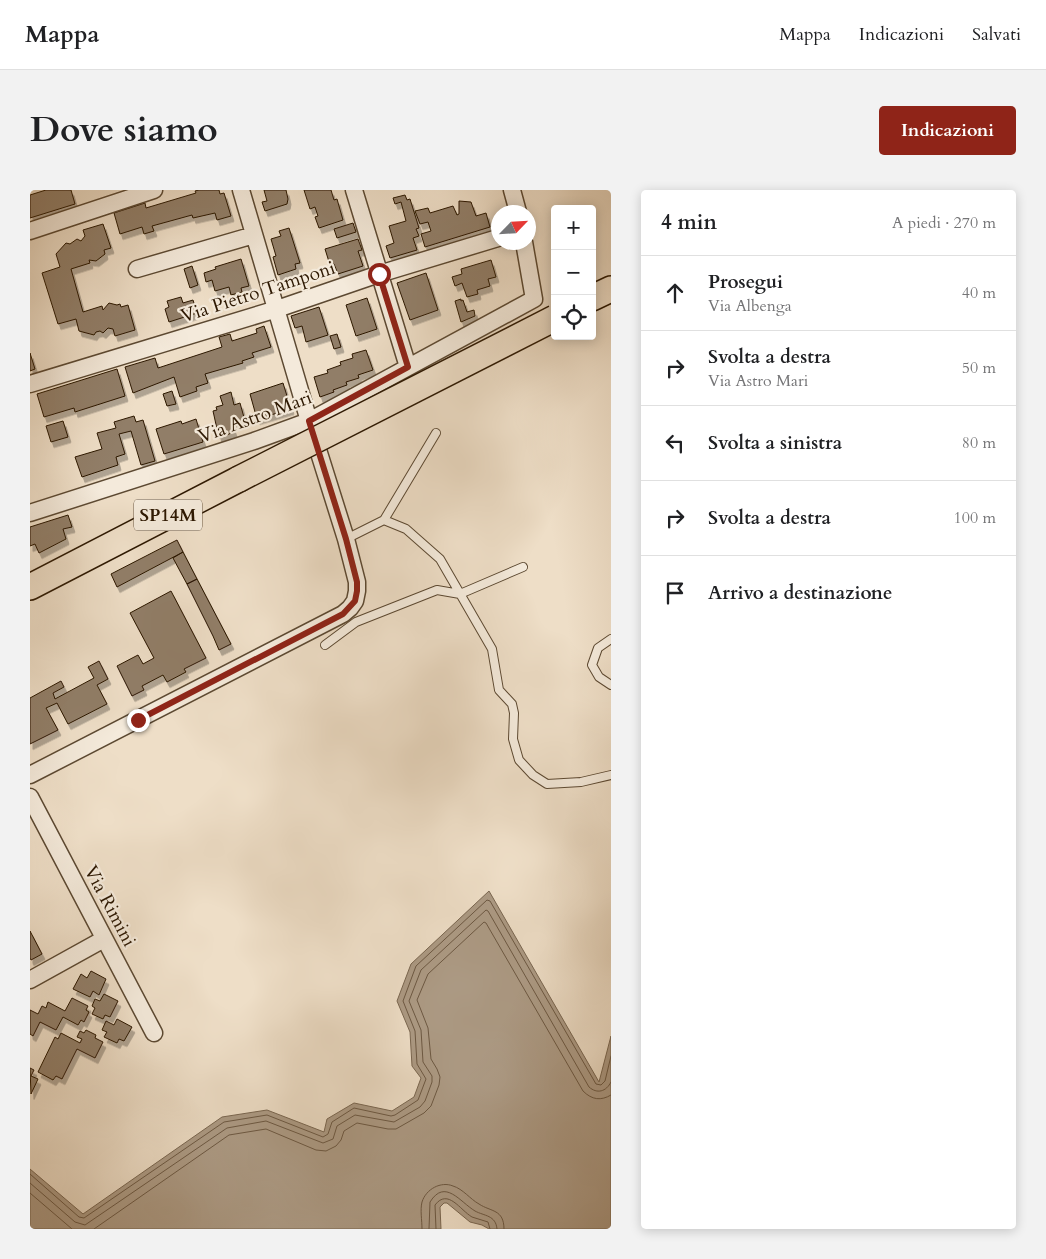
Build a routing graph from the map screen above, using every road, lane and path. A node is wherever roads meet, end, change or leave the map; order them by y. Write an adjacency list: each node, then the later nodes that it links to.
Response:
1 (154, 190): 6 (street)
2 (241, 190): 7 (street)
3 (354, 190): 11 (street)
4 (512, 190): 5 (street)
5 (516, 205)
6 (30, 231)
7 (254, 235): 10 (street); 14 (street)
8 (491, 240): 11 (street, Via Pietro Tamponi)
9 (525, 250): 16 (street, Via Astro Mari)
10 (138, 269)
11 (379, 274): 14 (street, Via Pietro Tamponi); 16 (street)
12 (611, 289): 13 (main road)
13 (596, 296)
14 (277, 309): 17 (street, Via Pietro Tamponi); 18 (street)
15 (551, 320): 23 (main road, SP14M, bridge)
16 (408, 367): 18 (street, Via Astro Mari)
17 (30, 384)
18 (309, 421): 20 (street, Via Astro Mari); 22 (street)
19 (436, 433): 21 (lane)
20 (30, 513)
21 (384, 520): 22 (lane); 27 (lane)
22 (346, 539): 31 (street)
23 (88, 557): 25 (main road); 26 (main road, SP14M)
24 (523, 567): 27 (lane)
25 (30, 571)
26 (30, 587)
27 (460, 594): 29 (lane); 32 (lane)
28 (611, 639): 30 (lane)
29 (325, 645)
30 (611, 685)
31 (30, 775)
32 (611, 775)
33 (30, 797): 34 (street, Via Rimini)
34 (104, 939): 35 (street); 36 (street, Via Rimini)
35 (30, 980)
36 (154, 1033)

